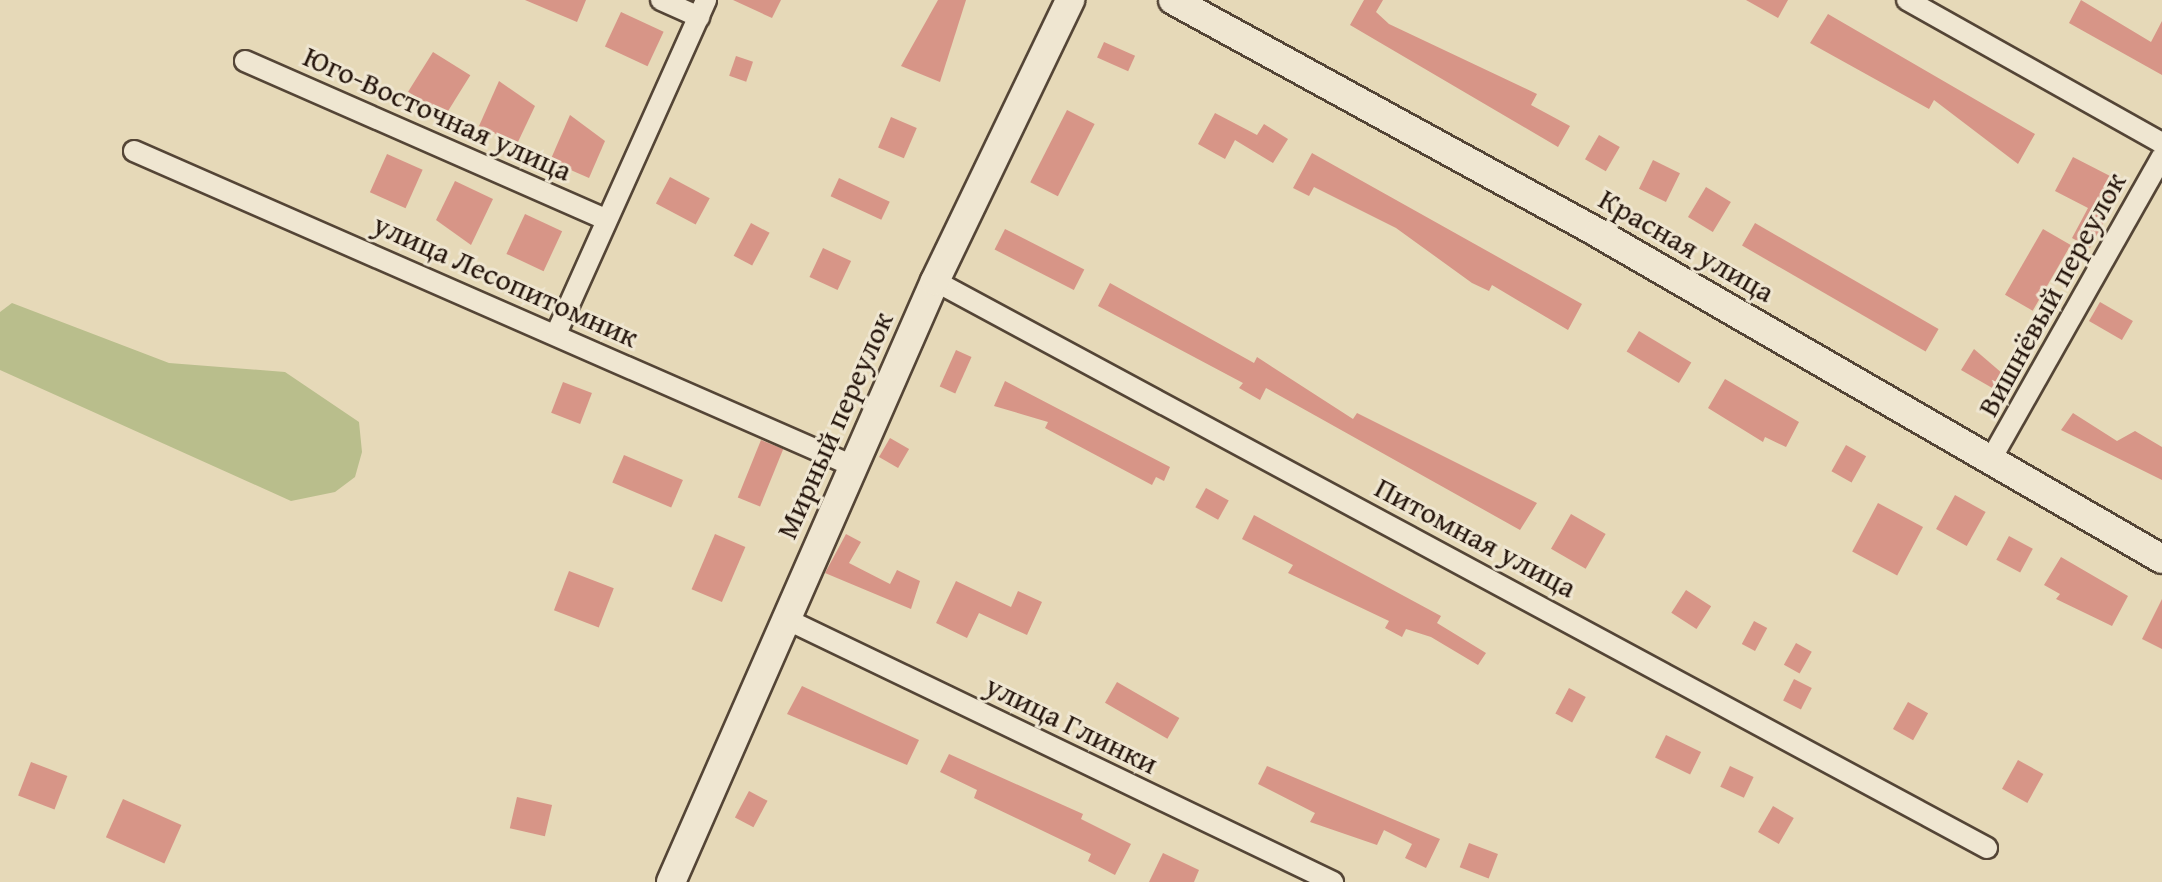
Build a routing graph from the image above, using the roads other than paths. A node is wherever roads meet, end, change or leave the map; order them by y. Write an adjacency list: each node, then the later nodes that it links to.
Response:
1 (661, 0): 5 (street)
2 (1070, 0): 11 (street, Мирный переулок)
3 (1173, 0): 13 (street, Красная улица)
4 (1907, 0): 7 (street)
5 (703, 9): 10 (street)
6 (245, 61): 10 (street, Юго-Восточная улица)
7 (2162, 143)
8 (134, 151): 12 (street, улица Лесопитомник)
9 (2162, 157): 13 (street, Вишнёвый переулок)
10 (607, 220): 12 (street)
11 (935, 281): 14 (street, Мирный переулок); 17 (street, Питомная улица)
12 (556, 334): 14 (street, улица Лесопитомник)
13 (1991, 459): 15 (street, Красная улица)
14 (853, 466): 16 (street, Мирный переулок)
15 (2162, 559)
16 (786, 619): 18 (street, Мирный переулок); 19 (street, улица Глинки)
17 (1987, 848)
18 (671, 882)
19 (1333, 882)

